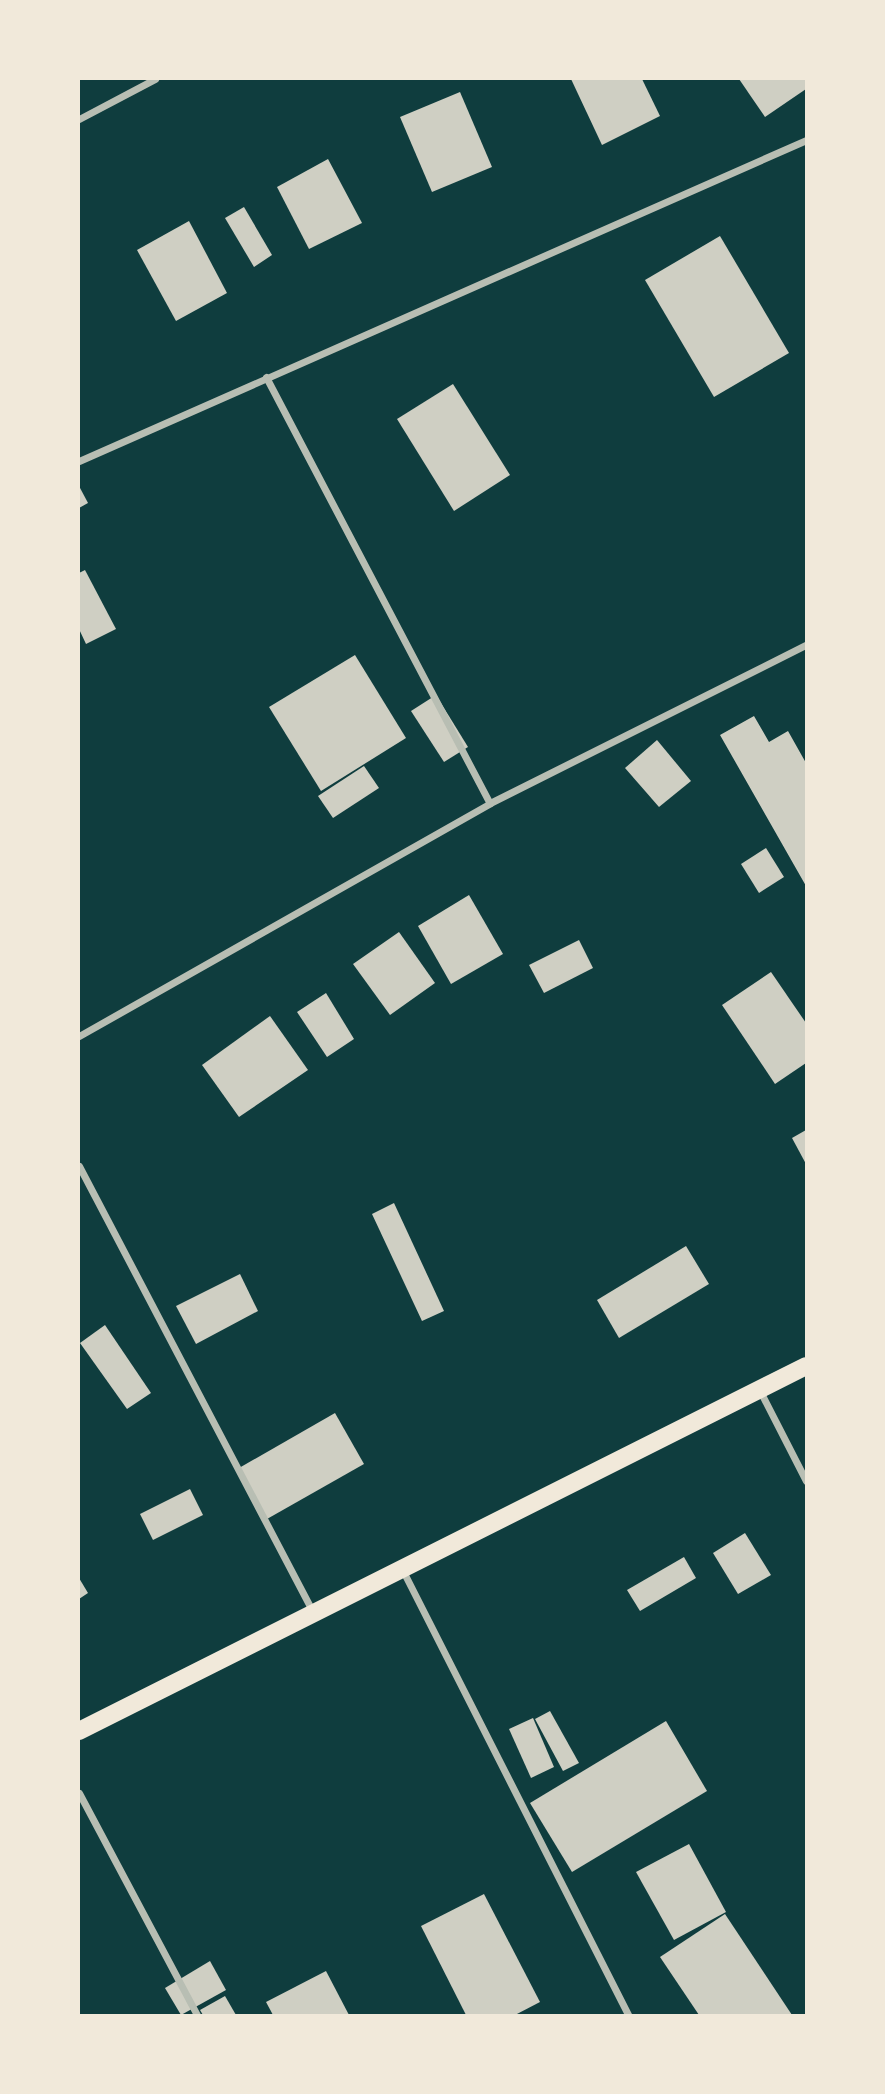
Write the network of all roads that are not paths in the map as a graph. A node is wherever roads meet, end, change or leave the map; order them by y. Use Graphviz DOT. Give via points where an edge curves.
graph roads {
  1 [pos="155,79"];
  2 [pos="79,120"];
  3 [pos="806,139"];
  4 [pos="266,377"];
  5 [pos="79,461"];
  6 [pos="806,645"];
  7 [pos="490,803"];
  8 [pos="79,1036"];
  9 [pos="79,1166"];
  10 [pos="806,1366"];
  11 [pos="760,1390"];
  12 [pos="806,1481"];
  13 [pos="402,1569"];
  14 [pos="314,1613"];
  15 [pos="79,1731"];
  16 [pos="79,1793"];
  17 [pos="197,2015"];
  18 [pos="628,2015"];
  1 -- 2 [label="street"];
  3 -- 4 [label="street"];
  4 -- 5 [label="street"];
  4 -- 7 [label="street"];
  6 -- 7 [label="street"];
  7 -- 8 [label="street"];
  9 -- 14 [label="street"];
  10 -- 11 [label="main road"];
  11 -- 12 [label="street"];
  11 -- 13 [label="main road"];
  13 -- 14 [label="main road"];
  13 -- 18 [label="street"];
  14 -- 15 [label="main road"];
  16 -- 17 [label="street"];
}
